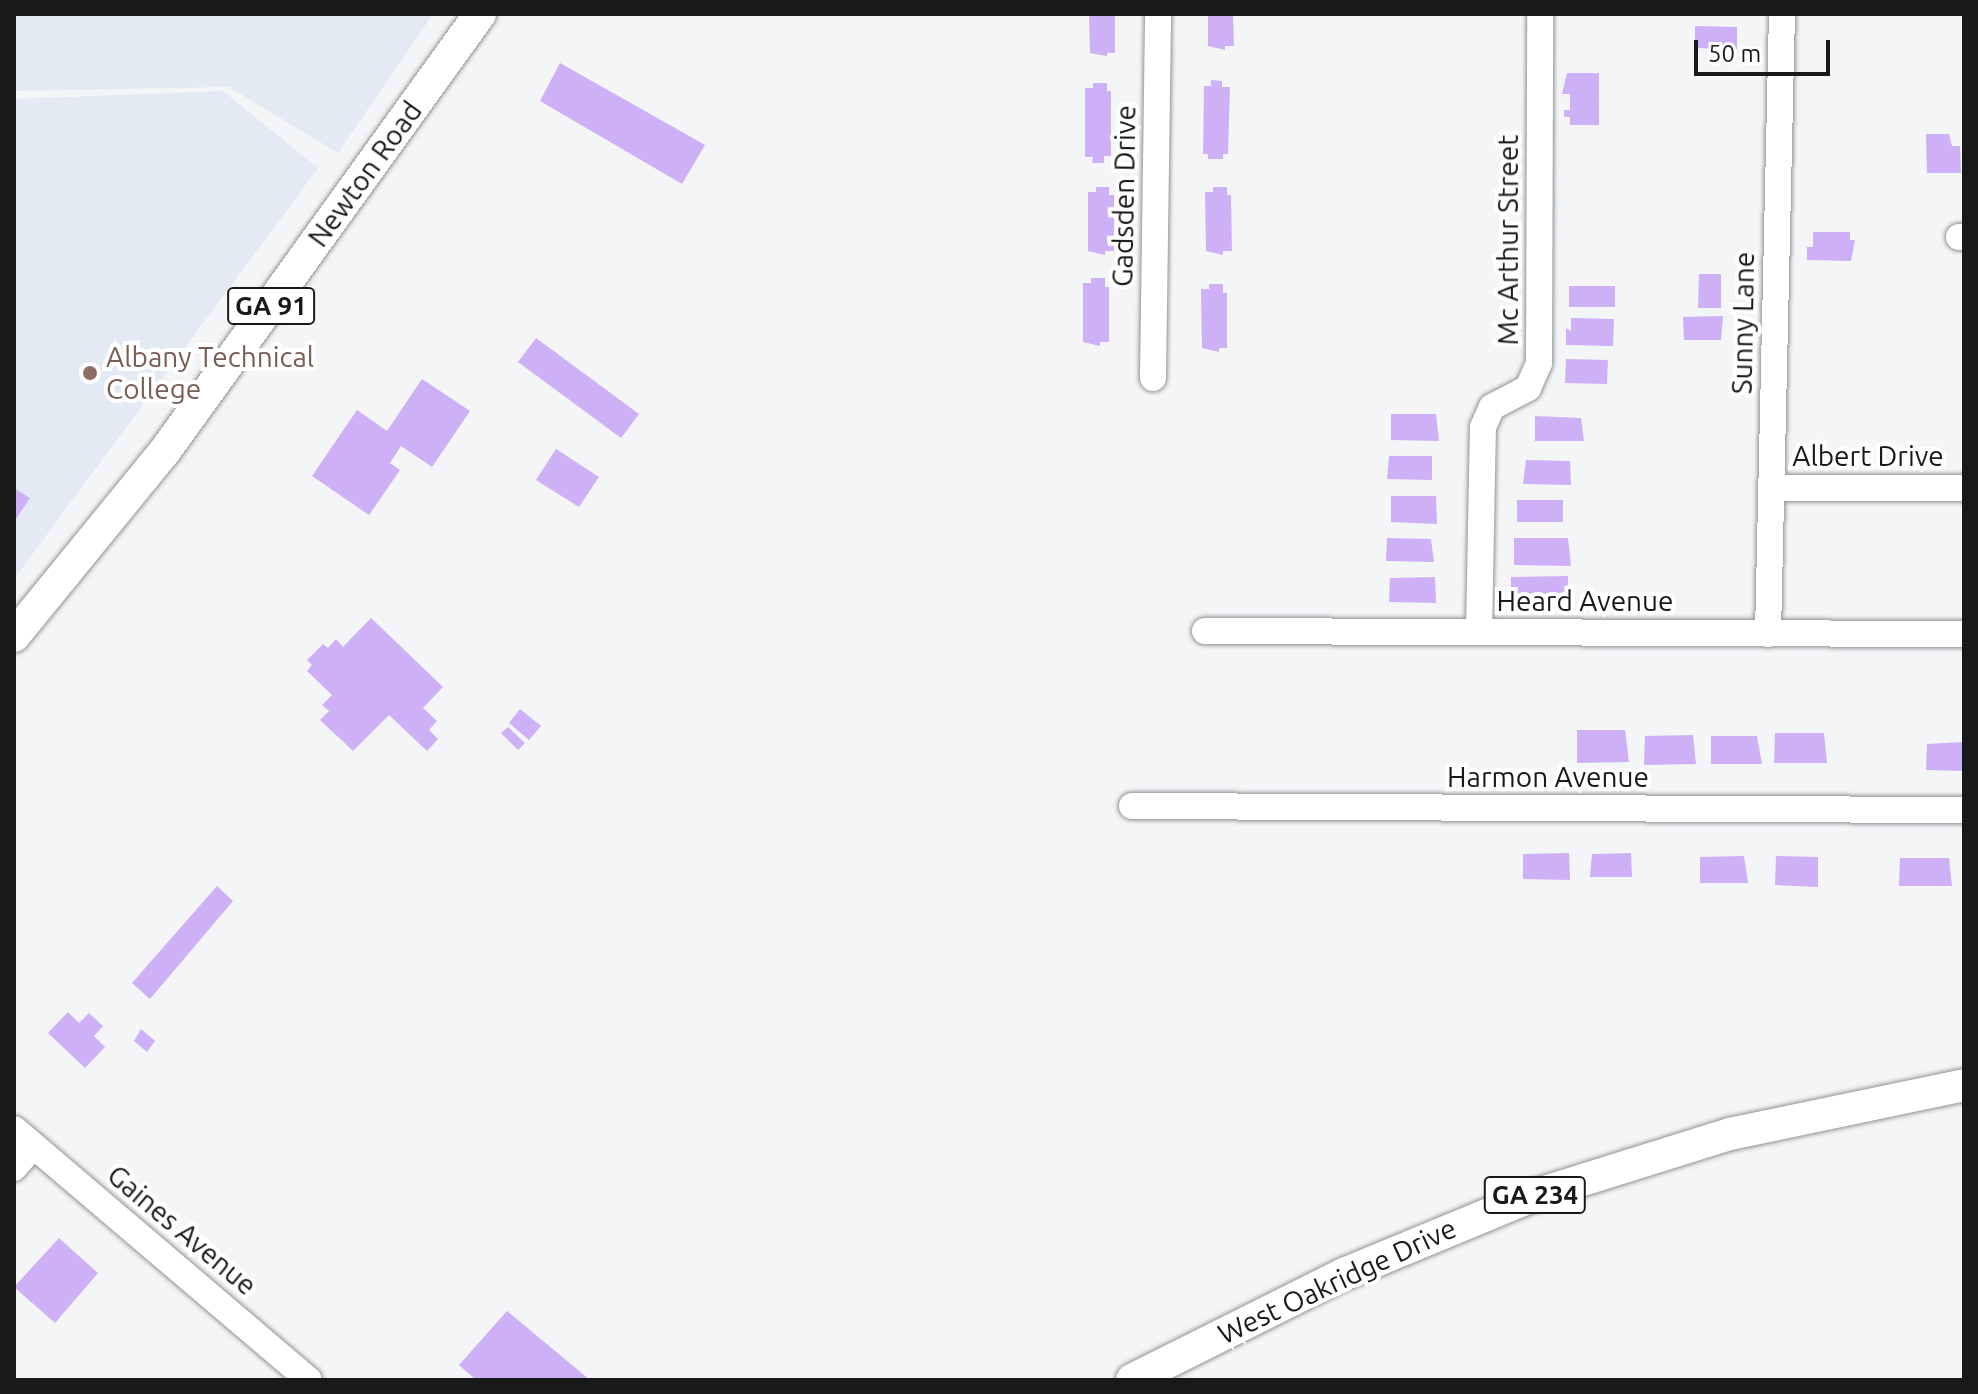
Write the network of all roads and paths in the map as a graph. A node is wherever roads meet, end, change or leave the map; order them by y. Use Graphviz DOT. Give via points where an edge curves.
graph roads {
  1 [pos="480,14"];
  2 [pos="1158,14"];
  3 [pos="1540,14"];
  4 [pos="1782,14"];
  5 [pos="1153,378"];
  6 [pos="1772,488"];
  7 [pos="1964,488"];
  8 [pos="1205,631"];
  9 [pos="1479,632"];
  10 [pos="1768,634"];
  11 [pos="1964,634"];
  12 [pos="14,636"];
  13 [pos="1132,806"];
  14 [pos="1964,810"];
  15 [pos="1964,1085"];
  16 [pos="24,1138"];
  17 [pos="14,1168"];
  18 [pos="309,1380"];
  19 [pos="1132,1380"];
  1 -- 12 [label="main road, Newton Road / GA 91" via="165,451"];
  2 -- 5 [label="street, Gadsden Drive"];
  3 -- 9 [label="street, Mc Arthur Street" via="1539,363 1528,388 1492,407 1483,427"];
  4 -- 6 [label="street, Sunny Lane"];
  6 -- 7 [label="street, Albert Drive"];
  6 -- 10 [label="street, Sunny Lane"];
  8 -- 9 [label="street, Heard Avenue"];
  9 -- 10 [label="street, Heard Avenue"];
  10 -- 11 [label="street, Heard Avenue"];
  13 -- 14 [label="street, Harmon Avenue"];
  15 -- 19 [label="main road, West Oakridge Drive / GA 234" via="1730,1134 1535,1195 1344,1274"];
  16 -- 17 [label="street"];
  16 -- 18 [label="street, Gaines Avenue"];
}
